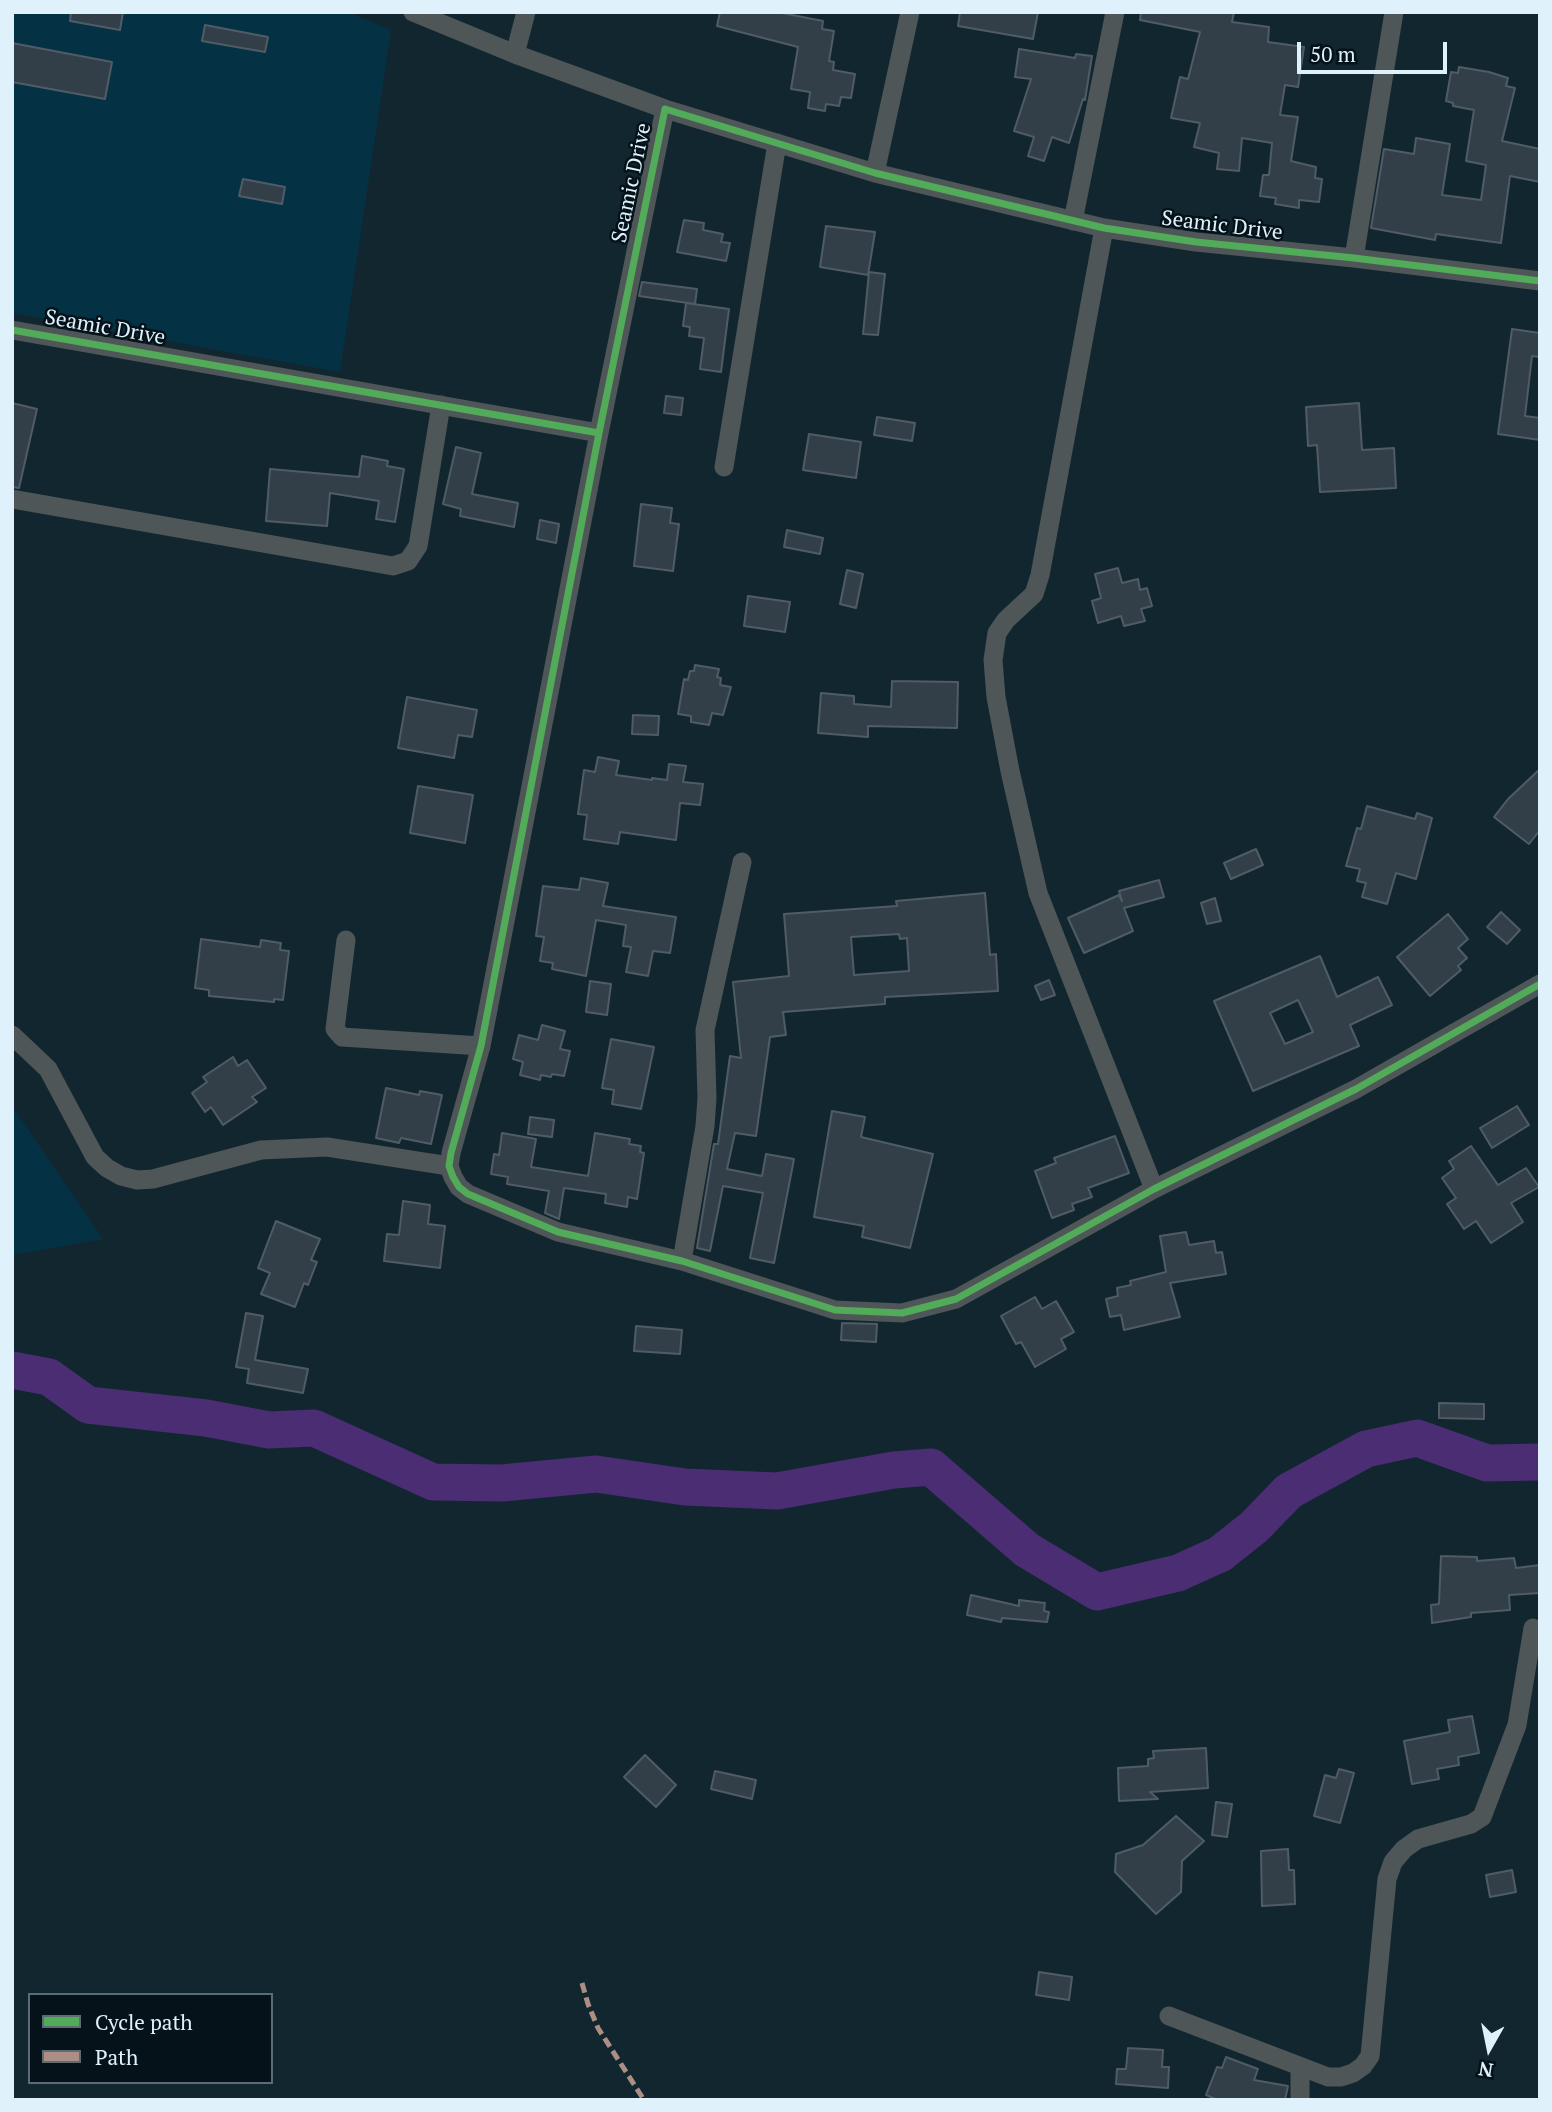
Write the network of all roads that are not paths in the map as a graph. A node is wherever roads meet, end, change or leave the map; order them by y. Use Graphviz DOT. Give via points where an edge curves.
graph roads {
  1 [pos="413,12"];
  2 [pos="526,12"];
  3 [pos="910,12"];
  4 [pos="1115,12"];
  5 [pos="1394,12"];
  6 [pos="516,54"];
  7 [pos="666,109"];
  8 [pos="777,143"];
  9 [pos="875,173"];
  10 [pos="1073,221"];
  11 [pos="1104,228"];
  12 [pos="1354,258"];
  13 [pos="1540,281"];
  14 [pos="12,330"];
  15 [pos="441,405"];
  16 [pos="599,433"];
  17 [pos="724,467"];
  18 [pos="12,499"];
  19 [pos="742,862"];
  20 [pos="346,940"];
  21 [pos="1540,984"];
  22 [pos="12,1035"];
  23 [pos="481,1046"];
  24 [pos="449,1166"];
  25 [pos="1153,1189"];
  26 [pos="682,1261"];
  27 [pos="1533,1628"];
  28 [pos="1168,2016"];
  29 [pos="1300,2068"];
  30 [pos="1300,2100"];
  1 -- 6 [label="street"];
  2 -- 6 [label="street"];
  3 -- 9 [label="street"];
  4 -- 10 [label="street"];
  5 -- 12 [label="street"];
  6 -- 7 [label="street"];
  7 -- 8 [label="street, Seamic Drive"];
  7 -- 16 [label="street, Seamic Drive"];
  8 -- 9 [label="street, Seamic Drive"];
  8 -- 17 [label="street"];
  9 -- 10 [label="street, Seamic Drive"];
  10 -- 11 [label="street, Seamic Drive"];
  11 -- 12 [label="street, Seamic Drive"];
  11 -- 25 [label="street" via="1040,575 1034,594 997,634 993,660 996,697 1038,893"];
  12 -- 13 [label="street, Seamic Drive"];
  14 -- 15 [label="street, Seamic Drive"];
  15 -- 16 [label="street, Seamic Drive"];
  15 -- 18 [label="street" via="418,546 408,561 393,566"];
  16 -- 23 [label="street"];
  19 -- 26 [label="street" via="705,1030 705,1126"];
  20 -- 23 [label="street" via="335,1029 342,1037"];
  21 -- 25 [label="street" via="1356,1090"];
  22 -- 24 [label="street" via="48,1069 95,1157 121,1176 153,1179 261,1150 327,1147"];
  23 -- 24 [label="street"];
  24 -- 26 [label="street" via="458,1187 468,1194 558,1233"];
  25 -- 26 [label="street" via="956,1299 902,1313 835,1310"];
  27 -- 29 [label="street" via="1517,1725 1482,1817 1418,1839 1393,1862 1387,1879 1370,2056 1363,2066 1341,2077"];
  28 -- 29 [label="street"];
  29 -- 30 [label="street"];
}
